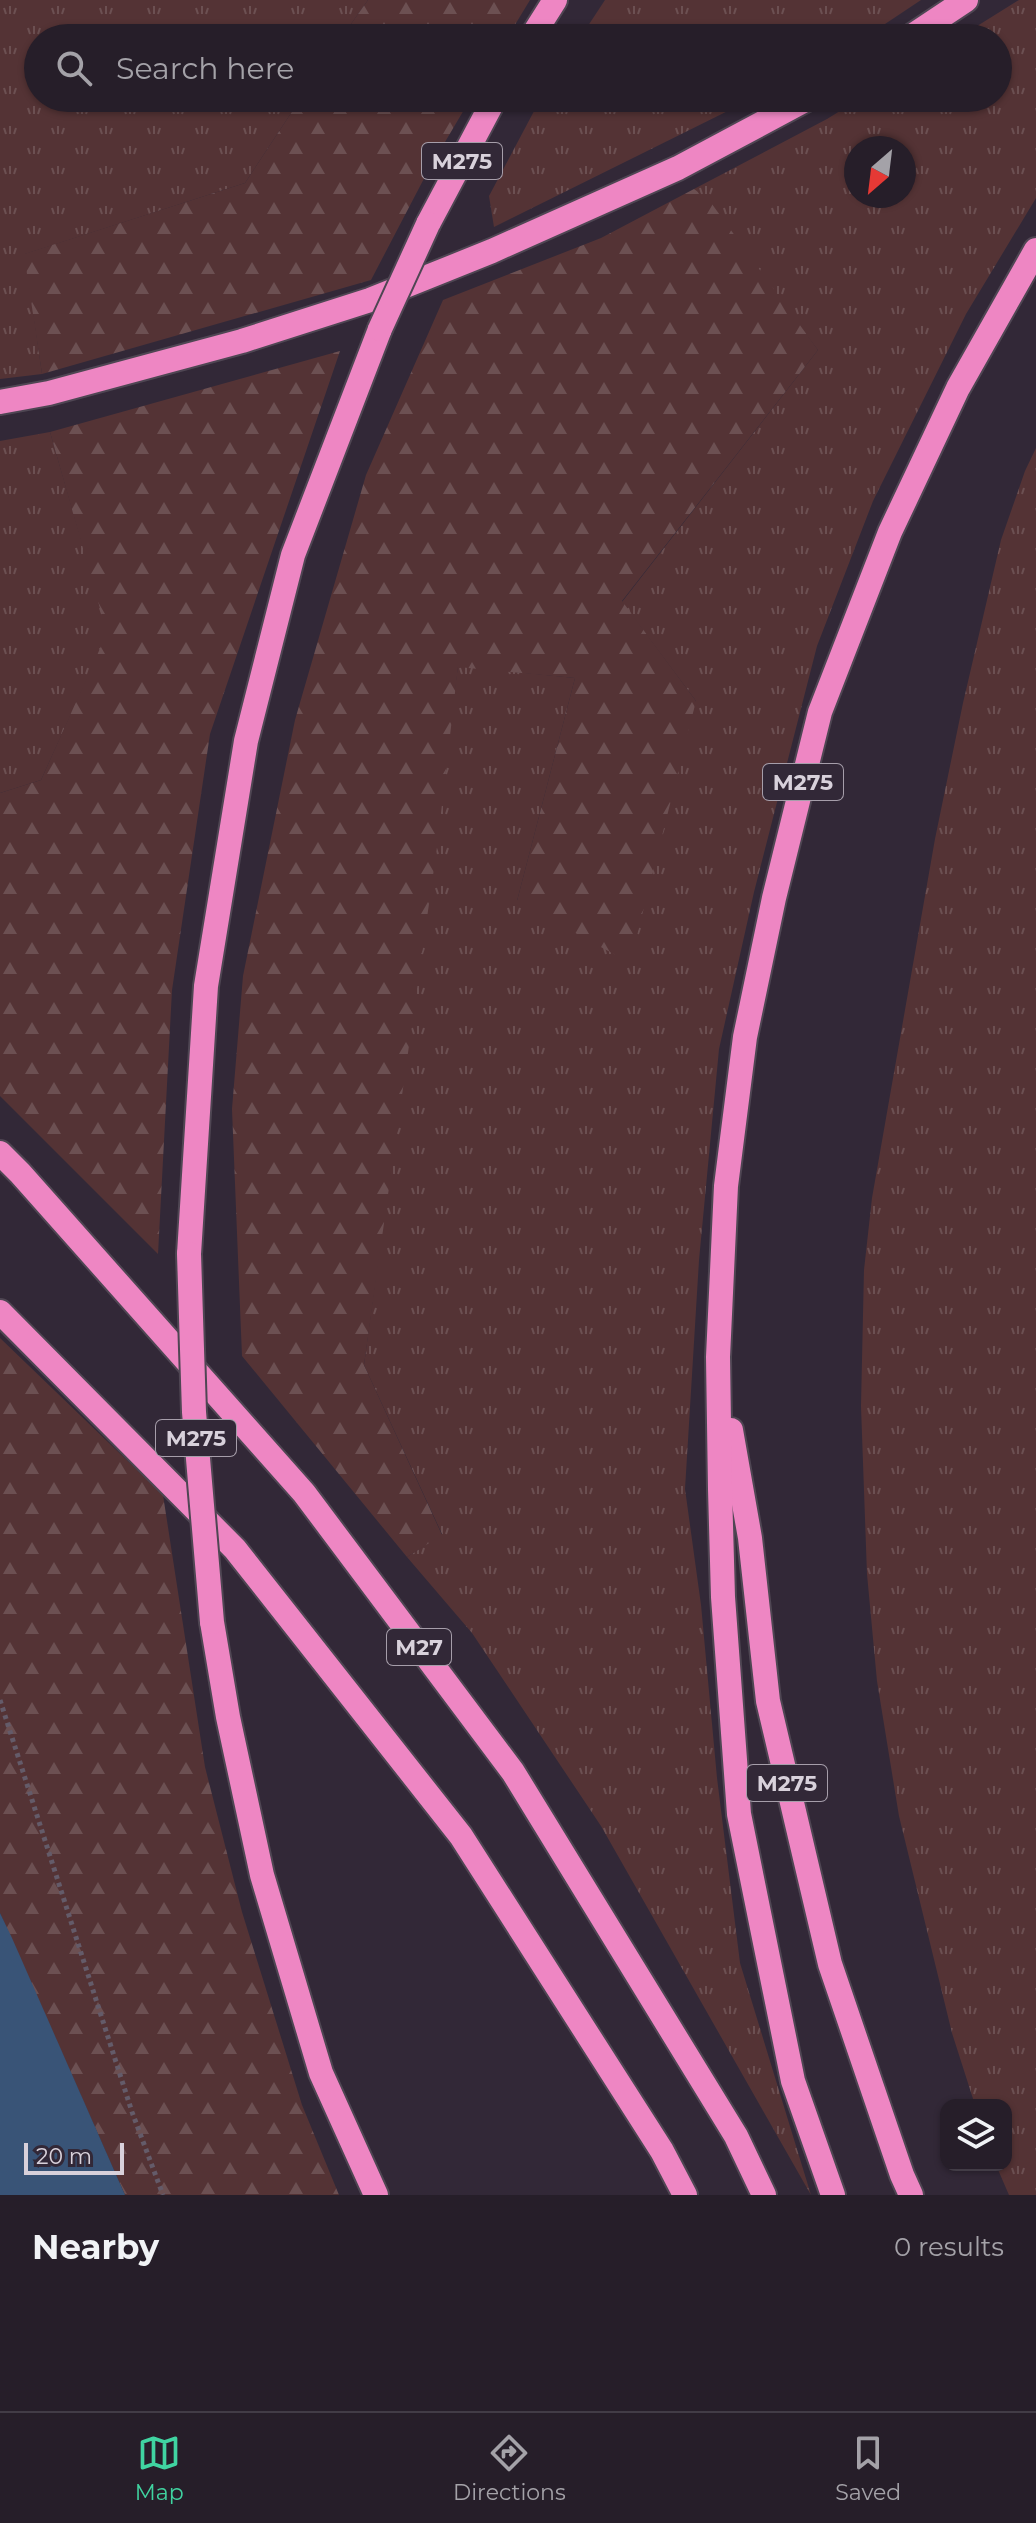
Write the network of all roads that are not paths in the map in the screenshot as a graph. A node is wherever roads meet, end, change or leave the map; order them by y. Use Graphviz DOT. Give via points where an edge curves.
graph roads {
  1 [pos="555,0"];
  2 [pos="966,0"];
  3 [pos="540,24"];
  4 [pos="930,24"];
  5 [pos="488,112"];
  6 [pos="783,112"];
  7 [pos="1036,250"];
  8 [pos="0,402"];
  9 [pos="0,1153"];
  10 [pos="0,1312"];
  11 [pos="718,1357"];
  12 [pos="376,2195"];
  13 [pos="685,2195"];
  14 [pos="764,2195"];
  15 [pos="833,2195"];
  16 [pos="911,2195"];
  1 -- 3 [label="highway"];
  2 -- 4 [label="highway"];
  5 -- 12 [label="highway, M275, bridge" via="380,329 293,555 246,741 206,986 189,1254 194,1412 212,1622 228,1717 262,1875 321,2073"];
  6 -- 8 [label="highway" via="678,168 370,300 242,341"];
  7 -- 11 [label="highway, M275" via="958,388 890,532 820,712 745,1037 726,1186"];
  9 -- 14 [label="highway, M27" via="304,1493 513,1772 736,2136"];
  10 -- 13 [label="highway" via="235,1549 461,1836"];
  11 -- 15 [label="highway" via="723,1597 739,1814 793,2081"];
  11 -- 16 [label="highway, M275" via="750,1538 771,1717 830,1964"];
}
